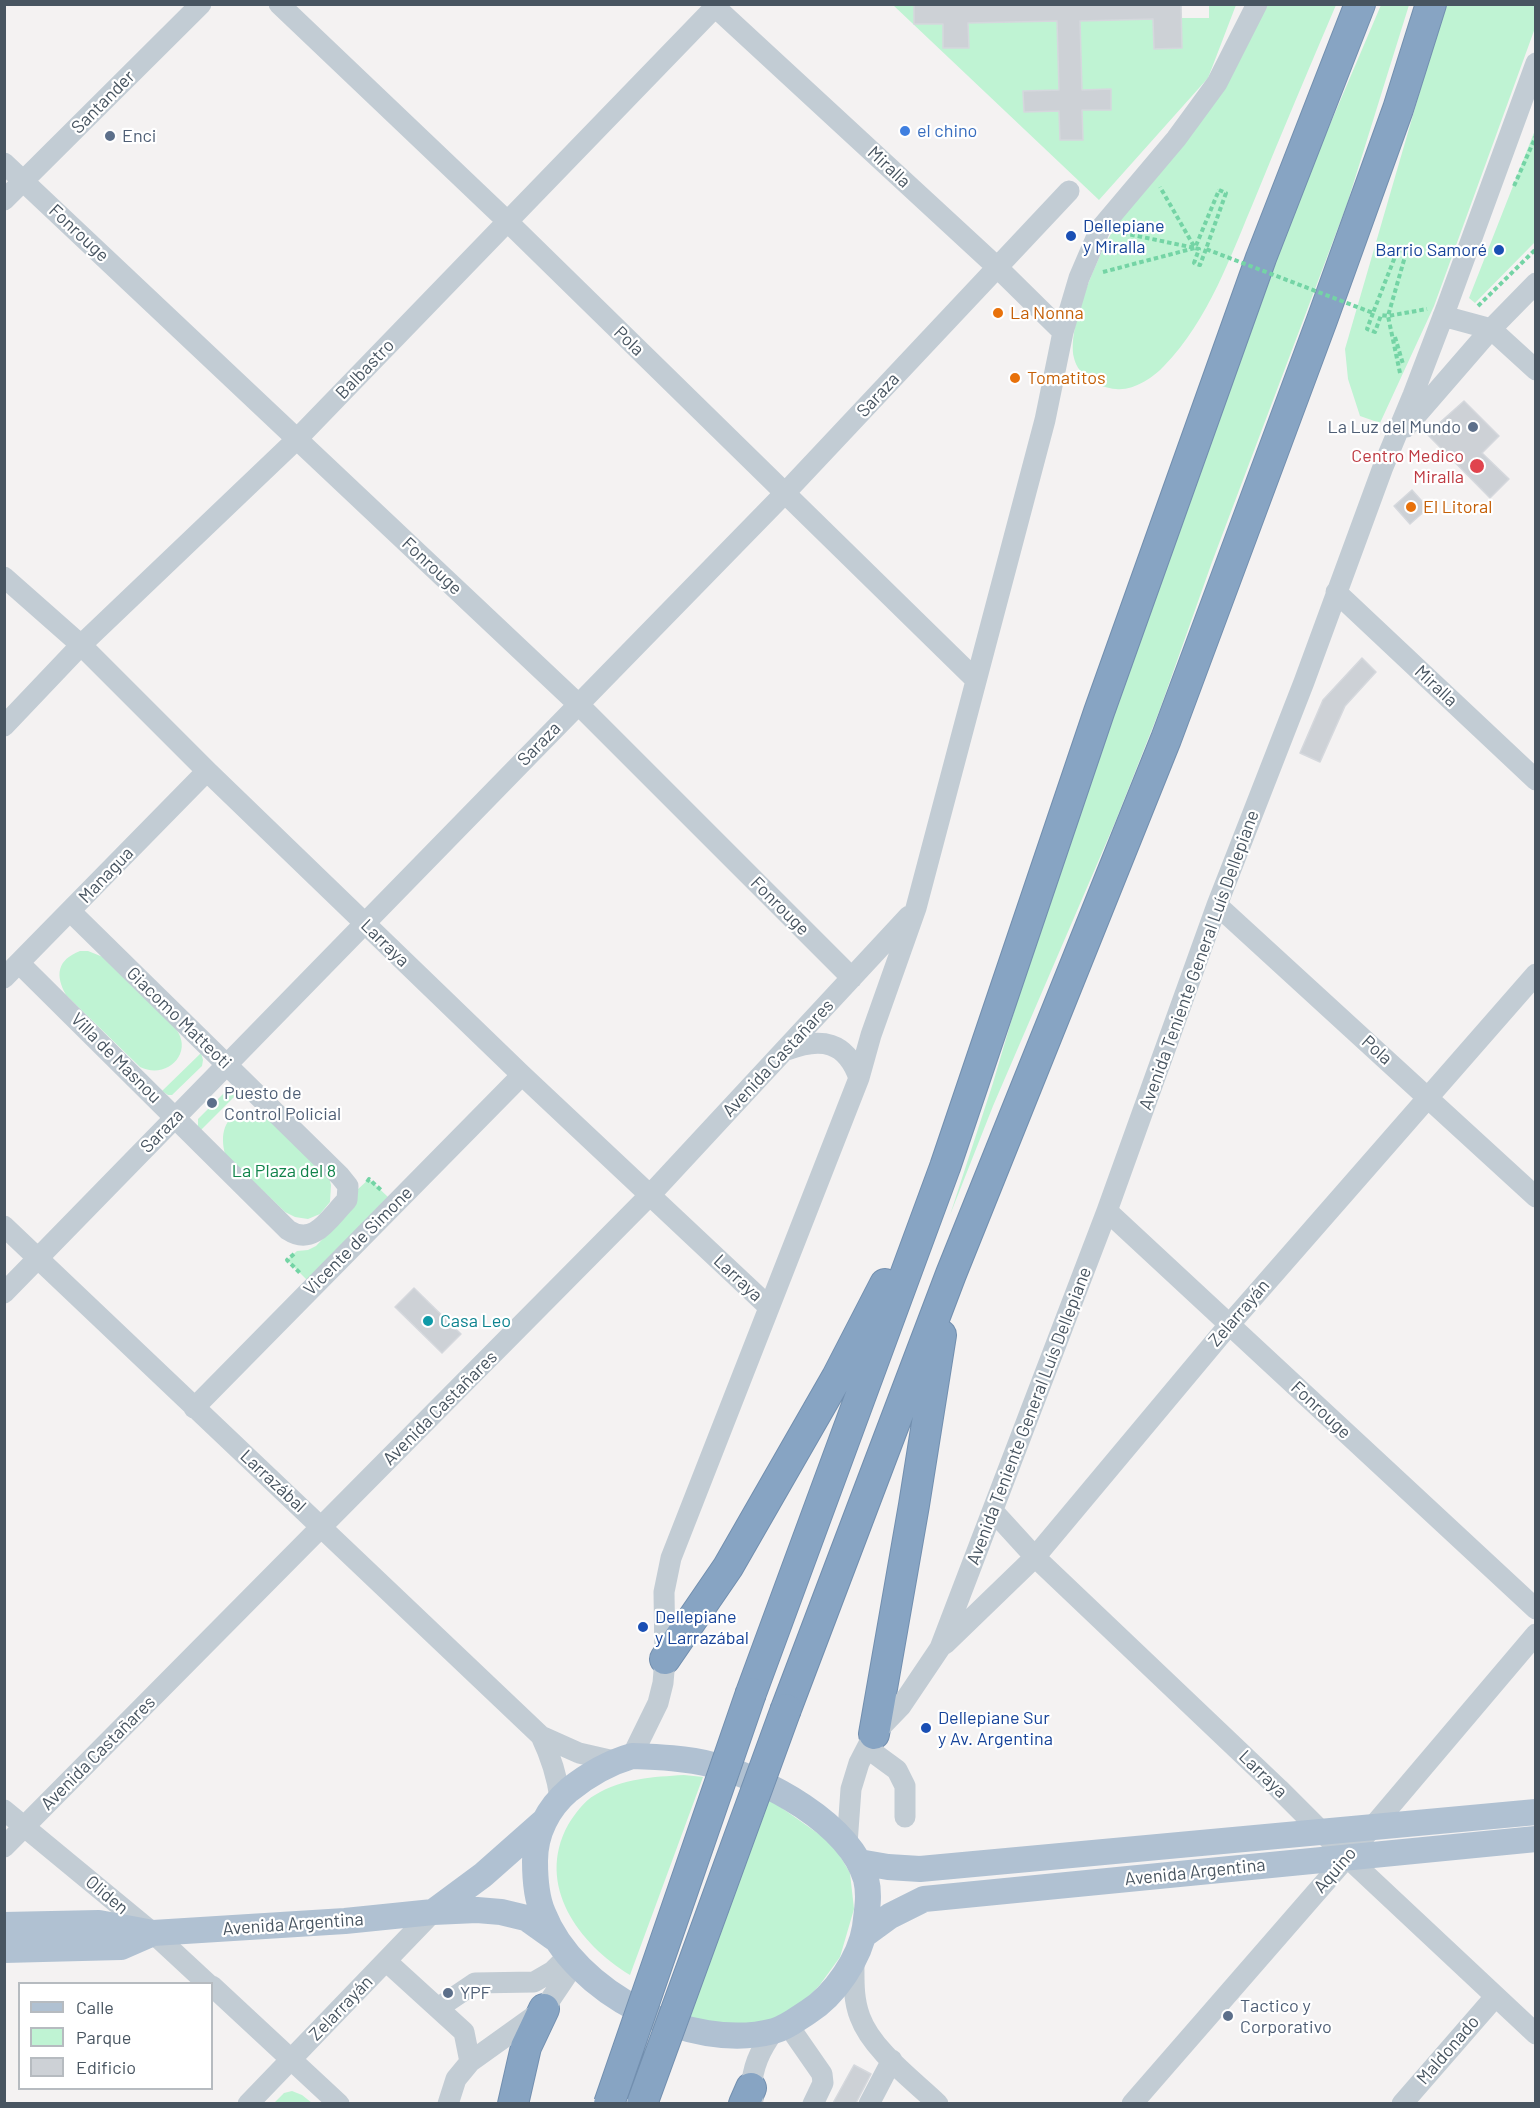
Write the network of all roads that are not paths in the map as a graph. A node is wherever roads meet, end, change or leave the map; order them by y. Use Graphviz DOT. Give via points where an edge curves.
graph roads {
  1 [pos="201,4"];
  2 [pos="279,4"];
  3 [pos="1257,4"];
  4 [pos="1360,4"];
  5 [pos="1431,4"];
  6 [pos="715,6"];
  7 [pos="1534,76"];
  8 [pos="4,163"];
  9 [pos="23,181"];
  10 [pos="1069,191"];
  11 [pos="4,200"];
  12 [pos="507,221"];
  13 [pos="998,268"];
  14 [pos="1536,283"];
  15 [pos="1445,311"];
  16 [pos="1491,329"];
  17 [pos="1063,332"];
  18 [pos="1536,370"];
  19 [pos="297,439"];
  20 [pos="1392,443"];
  21 [pos="785,493"];
  22 [pos="4,577"];
  23 [pos="1336,592"];
  24 [pos="81,645"];
  25 [pos="976,680"];
  26 [pos="578,704"];
  27 [pos="4,726"];
  28 [pos="207,771"];
  29 [pos="1536,780"];
  30 [pos="1217,906"];
  31 [pos="916,908"];
  32 [pos="70,911"];
  33 [pos="365,923"];
  34 [pos="19,963"];
  35 [pos="1536,974"];
  36 [pos="4,978"];
  37 [pos="852,978"];
  38 [pos="786,1050"];
  39 [pos="227,1065"];
  40 [pos="522,1075"];
  41 [pos="859,1078"];
  42 [pos="1428,1096"];
  43 [pos="175,1118"];
  44 [pos="945,1167"];
  45 [pos="340,1176"];
  46 [pos="650,1195"];
  47 [pos="1536,1197"];
  48 [pos="1107,1211"];
  49 [pos="4,1226"];
  50 [pos="288,1230"];
  51 [pos="39,1257"];
  52 [pos="951,1274"];
  53 [pos="4,1293"];
  54 [pos="769,1307"];
  55 [pos="1229,1325"];
  56 [pos="194,1408"];
  57 [pos="993,1511"];
  58 [pos="322,1528"];
  59 [pos="1035,1557"];
  60 [pos="1536,1609"];
  61 [pos="1536,1634"];
  62 [pos="940,1648"];
  63 [pos="665,1659"];
  64 [pos="541,1736"];
  65 [pos="870,1741"];
  66 [pos="623,1759"];
  67 [pos="560,1798"];
  68 [pos="4,1810"];
  69 [pos="1536,1812"];
  70 [pos="904,1817"];
  71 [pos="543,1822"];
  72 [pos="24,1827"];
  73 [pos="1371,1828"];
  74 [pos="1322,1832"];
  75 [pos="1536,1839"];
  76 [pos="4,1847"];
  77 [pos="853,1853"];
  78 [pos="1347,1857"];
  79 [pos="433,1912"];
  80 [pos="4,1925"];
  81 [pos="153,1933"];
  82 [pos="864,1935"];
  83 [pos="4,1950"];
  84 [pos="567,1953"];
  85 [pos="386,1960"];
  86 [pos="854,1961"];
  87 [pos="207,1982"];
  88 [pos="213,1988"];
  89 [pos="1495,1997"];
  90 [pos="438,2008"];
  91 [pos="544,2009"];
  92 [pos="781,2028"];
  93 [pos="1536,2034"];
  94 [pos="292,2060"];
  95 [pos="892,2060"];
  96 [pos="470,2062"];
  97 [pos="750,2098"];
  98 [pos="248,2103"];
  99 [pos="339,2103"];
  100 [pos="448,2103"];
  101 [pos="513,2103"];
  102 [pos="609,2103"];
  103 [pos="642,2103"];
  104 [pos="813,2103"];
  105 [pos="869,2103"];
  106 [pos="938,2103"];
  107 [pos="1132,2103"];
  108 [pos="1402,2103"];
  1 -- 9 [label="street, Santander"];
  2 -- 12 [label="street, Pola"];
  3 -- 17 [label="street" via="1217,83 1176,139 1100,229 1079,278"];
  4 -- 44 [label="highway" via="1261,258 1099,712"];
  5 -- 52 [label="highway" via="1398,109 1322,320 1166,739"];
  6 -- 12 [label="street, Balbastro"];
  6 -- 13 [label="street, Miralla"];
  7 -- 15 [label="street, Avenida Teniente General Luís Dellepiane"];
  8 -- 9 [label="street, Fonrouge"];
  9 -- 11 [label="street, Santander"];
  9 -- 19 [label="street, Fonrouge"];
  10 -- 13 [label="street, Saraza"];
  12 -- 19 [label="street, Balbastro"];
  12 -- 21 [label="street, Pola"];
  13 -- 17 [label="street, Miralla"];
  13 -- 21 [label="street, Saraza"];
  14 -- 16 [label="street"];
  15 -- 16 [label="street"];
  15 -- 20 [label="street, Avenida Teniente General Luís Dellepiane"];
  16 -- 18 [label="street"];
  16 -- 20 [label="street"];
  17 -- 25 [label="street" via="1052,392"];
  19 -- 24 [label="street, Balbastro"];
  19 -- 26 [label="street, Fonrouge"];
  20 -- 23 [label="street, Avenida Teniente General Luís Dellepiane"];
  21 -- 25 [label="street, Pola"];
  21 -- 26 [label="street, Saraza"];
  22 -- 24 [label="street, Larraya"];
  23 -- 29 [label="street, Miralla"];
  23 -- 30 [label="street, Avenida Teniente General Luís Dellepiane"];
  24 -- 27 [label="street, Balbastro"];
  24 -- 28 [label="street, Larraya"];
  25 -- 31 [label="street"];
  26 -- 33 [label="street, Saraza"];
  26 -- 37 [label="street, Fonrouge"];
  28 -- 32 [label="street, Managua"];
  28 -- 33 [label="street, Larraya"];
  30 -- 42 [label="street, Pola"];
  30 -- 48 [label="street, Avenida Teniente General Luís Dellepiane"];
  31 -- 37 [label="street, Avenida Castañares"];
  31 -- 41 [label="street"];
  32 -- 34 [label="street, Managua"];
  32 -- 39 [label="street, Giacomo Matteoti"];
  33 -- 39 [label="street, Saraza"];
  33 -- 40 [label="street, Larraya"];
  34 -- 36 [label="street, Managua"];
  34 -- 43 [label="street, Villa de Masnou"];
  35 -- 42 [label="street, Zelarrayán"];
  37 -- 38 [label="street, Avenida Castañares"];
  38 -- 41 [label="street" via="817,1042 832,1045 854,1064"];
  38 -- 46 [label="street, Avenida Castañares"];
  39 -- 43 [label="street, Saraza"];
  39 -- 45 [label="street, Giacomo Matteoti"];
  40 -- 46 [label="street, Larraya"];
  40 -- 56 [label="street, Vicente de Simone"];
  41 -- 54 [label="street"];
  42 -- 47 [label="street, Pola"];
  42 -- 55 [label="street, Zelarrayán"];
  43 -- 50 [label="street, Villa de Masnou"];
  43 -- 51 [label="street, Saraza"];
  44 -- 63 [label="highway" via="837,1377 728,1567"];
  44 -- 102 [label="highway, bridge" via="751,1693"];
  45 -- 50 [label="street, Vicente de Simone" via="348,1186 347,1200 313,1235 303,1237"];
  46 -- 54 [label="street, Larraya"];
  46 -- 58 [label="street, Avenida Castañares"];
  48 -- 55 [label="street, Fonrouge"];
  48 -- 57 [label="street, Avenida Teniente General Luís Dellepiane"];
  49 -- 51 [label="street, Larrazábal"];
  51 -- 53 [label="street, Saraza"];
  51 -- 56 [label="street, Larrazábal"];
  52 -- 65 [label="highway" via="914,1505"];
  52 -- 103 [label="highway, bridge"];
  54 -- 63 [label="street" via="671,1558 663,1592"];
  55 -- 59 [label="street, Zelarrayán"];
  55 -- 60 [label="street, Fonrouge"];
  56 -- 58 [label="street, Larrazábal"];
  57 -- 59 [label="street, Larraya"];
  57 -- 62 [label="street, Avenida Teniente General Luís Dellepiane"];
  58 -- 64 [label="street, Larrazábal"];
  58 -- 72 [label="street, Avenida Castañares"];
  59 -- 62 [label="street, Zelarrayán"];
  59 -- 74 [label="street, Larraya"];
  61 -- 73 [label="street, Aquino"];
  62 -- 65 [label="street, Avenida Teniente General Luís Dellepiane" via="901,1706"];
  63 -- 66 [label="street" via="658,1703"];
  64 -- 66 [label="street, Larrazábal" via="579,1753"];
  64 -- 67 [label="street, Larrazábal" via="554,1766"];
  65 -- 70 [label="street" via="897,1770 905,1786"];
  65 -- 77 [label="street, Avenida Teniente General Luís Dellepiane" via="851,1789"];
  66 -- 67 [label="main road" via="587,1776"];
  66 -- 77 [label="main road" via="674,1758 713,1765 750,1778 818,1818"];
  67 -- 71 [label="main road"];
  68 -- 72 [label="street, Oliden"];
  69 -- 73 [label="main road, Avenida Argentina"];
  71 -- 79 [label="main road" via="483,1875"];
  71 -- 84 [label="main road" via="535,1852 535,1883 542,1913"];
  72 -- 76 [label="street, Avenida Castañares"];
  72 -- 81 [label="street, Oliden"];
  73 -- 74 [label="main road, Avenida Argentina"];
  73 -- 78 [label="street, Aquino"];
  74 -- 77 [label="main road, Avenida Argentina" via="920,1869 888,1867"];
  74 -- 78 [label="street, Larraya"];
  75 -- 78 [label="main road, Avenida Argentina"];
  77 -- 82 [label="main road" via="866,1880 869,1901"];
  78 -- 82 [label="main road, Avenida Argentina" via="924,1899"];
  78 -- 89 [label="street, Larraya"];
  78 -- 107 [label="street, Aquino"];
  79 -- 81 [label="main road, Avenida Argentina"];
  79 -- 84 [label="main road, Avenida Argentina" via="477,1910 526,1918"];
  79 -- 85 [label="street, Zelarrayán"];
  80 -- 81 [label="main road, Avenida Argentina" via="99,1923"];
  81 -- 83 [label="main road, Avenida Argentina" via="121,1947"];
  81 -- 87 [label="street, Oliden"];
  82 -- 86 [label="main road"];
  84 -- 90 [label="street" via="553,1971 534,1982 475,1983"];
  84 -- 91 [label="street"];
  84 -- 92 [label="main road, Avenida Argentina" via="614,1996 674,2025 740,2035"];
  85 -- 90 [label="street"];
  85 -- 94 [label="street, Zelarrayán"];
  86 -- 92 [label="main road" via="812,2010"];
  86 -- 95 [label="street" via="854,1991 860,2018 877,2046"];
  88 -- 94 [label="street, Oliden"];
  89 -- 93 [label="street, Larraya"];
  89 -- 108 [label="street, Maldonado"];
  90 -- 96 [label="street" via="464,2032"];
  91 -- 96 [label="street"];
  91 -- 101 [label="highway" via="526,2047"];
  92 -- 97 [label="street" via="762,2048 754,2068"];
  92 -- 104 [label="street" via="822,2074 823,2083"];
  94 -- 98 [label="street, Zelarrayán"];
  94 -- 99 [label="street, Oliden"];
  95 -- 105 [label="street"];
  95 -- 106 [label="street"];
  96 -- 100 [label="street" via="456,2079"];
}
